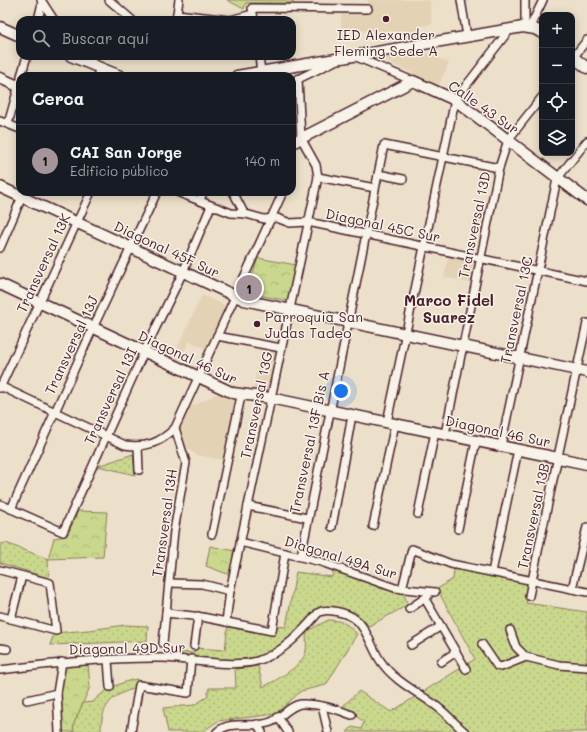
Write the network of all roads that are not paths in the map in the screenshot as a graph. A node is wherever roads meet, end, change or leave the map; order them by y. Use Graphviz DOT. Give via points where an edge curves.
graph roads {
  1 [pos="109,0"];
  2 [pos="178,0"];
  3 [pos="461,0"];
  4 [pos="525,0"];
  5 [pos="543,0"];
  6 [pos="42,2"];
  7 [pos="368,9"];
  8 [pos="253,14"];
  9 [pos="39,16"];
  10 [pos="51,16"];
  11 [pos="125,16"];
  12 [pos="176,16"];
  13 [pos="0,27"];
  14 [pos="527,27"];
  15 [pos="510,29"];
  16 [pos="539,32"];
  17 [pos="16,34"];
  18 [pos="467,36"];
  19 [pos="587,40"];
  20 [pos="575,54"];
  21 [pos="354,56"];
  22 [pos="341,58"];
  23 [pos="575,59"];
  24 [pos="26,60"];
  25 [pos="87,60"];
  26 [pos="260,60"];
  27 [pos="587,68"];
  28 [pos="23,72"];
  29 [pos="98,72"];
  30 [pos="261,72"];
  31 [pos="0,78"];
  32 [pos="296,80"];
  33 [pos="413,81"];
  34 [pos="16,84"];
  35 [pos="296,89"];
  36 [pos="16,96"];
  37 [pos="455,100"];
  38 [pos="539,101"];
  39 [pos="0,121"];
  40 [pos="8,124"];
  41 [pos="16,127"];
  42 [pos="302,138"];
  43 [pos="508,140"];
  44 [pos="296,141"];
  45 [pos="587,141"];
  46 [pos="442,156"];
  47 [pos="500,168"];
  48 [pos="378,174"];
  49 [pos="318,177"];
  50 [pos="403,179"];
  51 [pos="557,179"];
  52 [pos="0,188"];
  53 [pos="375,188"];
  54 [pos="16,193"];
  55 [pos="23,196"];
  56 [pos="25,196"];
  57 [pos="89,196"];
  58 [pos="155,196"];
  59 [pos="187,196"];
  60 [pos="202,196"];
  61 [pos="235,196"];
  62 [pos="281,196"];
  63 [pos="587,200"];
  64 [pos="200,201"];
  65 [pos="211,206"];
  66 [pos="244,213"];
  67 [pos="271,219"];
  68 [pos="76,222"];
  69 [pos="308,222"];
  70 [pos="365,234"];
  71 [pos="423,246"];
  72 [pos="131,247"];
  73 [pos="0,248"];
  74 [pos="481,259"];
  75 [pos="537,271"];
  76 [pos="184,272"];
  77 [pos="587,281"];
  78 [pos="0,284"];
  79 [pos="235,297"];
  80 [pos="39,302"];
  81 [pos="289,310"];
  82 [pos="348,322"];
  83 [pos="587,323"];
  84 [pos="93,328"];
  85 [pos="405,334"];
  86 [pos="217,336"];
  87 [pos="463,346"];
  88 [pos="281,348"];
  89 [pos="144,352"];
  90 [pos="519,357"];
  91 [pos="582,370"];
  92 [pos="198,378"];
  93 [pos="0,387"];
  94 [pos="241,396"];
  95 [pos="270,398"];
  96 [pos="329,410"];
  97 [pos="55,412"];
  98 [pos="352,415"];
  99 [pos="391,423"];
  100 [pos="175,428"];
  101 [pos="440,434"];
  102 [pos="106,436"];
  103 [pos="476,441"];
  104 [pos="138,446"];
  105 [pos="501,446"];
  106 [pos="518,450"];
  107 [pos="558,458"];
  108 [pos="587,464"];
  109 [pos="139,470"];
  110 [pos="0,504"];
  111 [pos="248,506"];
  112 [pos="11,509"];
  113 [pos="418,514"];
  114 [pos="307,518"];
  115 [pos="373,526"];
  116 [pos="332,527"];
  117 [pos="587,527"];
  118 [pos="458,529"];
  119 [pos="212,534"];
  120 [pos="586,536"];
  121 [pos="240,542"];
  122 [pos="285,553"];
  123 [pos="301,556"];
  124 [pos="0,570"];
  125 [pos="492,572"];
  126 [pos="22,576"];
  127 [pos="532,581"];
  128 [pos="168,583"];
  129 [pos="572,588"];
  130 [pos="402,589"];
  131 [pos="230,591"];
  132 [pos="587,592"];
  133 [pos="529,596"];
  134 [pos="425,598"];
  135 [pos="409,609"];
  136 [pos="166,613"];
  137 [pos="0,616"];
  138 [pos="198,616"];
  139 [pos="11,619"];
  140 [pos="226,622"];
  141 [pos="441,626"];
  142 [pos="510,630"];
  143 [pos="163,643"];
  144 [pos="482,644"];
  145 [pos="411,645"];
  146 [pos="194,646"];
  147 [pos="456,652"];
  148 [pos="526,658"];
  149 [pos="191,659"];
  150 [pos="108,660"];
  151 [pos="62,662"];
  152 [pos="441,662"];
  153 [pos="587,667"];
  154 [pos="466,669"];
  155 [pos="0,670"];
  156 [pos="110,687"];
  157 [pos="56,693"];
  158 [pos="27,700"];
  159 [pos="322,706"];
  160 [pos="352,715"];
  161 [pos="278,717"];
  162 [pos="252,727"];
  163 [pos="218,731"];
  164 [pos="59,732"];
  165 [pos="131,732"];
  166 [pos="262,732"];
  167 [pos="288,732"];
  168 [pos="328,732"];
  169 [pos="465,732"];
  1 -- 11 [label="street"];
  2 -- 12 [label="street"];
  3 -- 18 [label="street"];
  4 -- 14 [label="street"];
  5 -- 14 [label="street"];
  6 -- 9 [label="street"];
  6 -- 10 [label="street"];
  7 -- 8 [label="street"];
  13 -- 17 [label="street"];
  14 -- 15 [label="street"];
  14 -- 16 [label="street"];
  15 -- 18 [label="street"];
  15 -- 37 [label="street"];
  18 -- 21 [label="street"];
  19 -- 20 [label="street"];
  21 -- 22 [label="street"];
  21 -- 33 [label="street, Calle 43 Sur"];
  22 -- 30 [label="street"];
  22 -- 32 [label="street"];
  23 -- 27 [label="street"];
  24 -- 28 [label="street"];
  25 -- 29 [label="street"];
  26 -- 30 [label="street"];
  31 -- 34 [label="street"];
  33 -- 37 [label="street, Calle 43 Sur"];
  33 -- 42 [label="street"];
  35 -- 42 [label="street, Transversal 13G"];
  36 -- 40 [label="street"];
  37 -- 43 [label="street, Calle 43 Sur"];
  37 -- 46 [label="street"];
  38 -- 43 [label="street"];
  39 -- 40 [label="street"];
  40 -- 41 [label="street"];
  42 -- 44 [label="street"];
  42 -- 49 [label="street, Transversal 13G" via="316,165"];
  43 -- 47 [label="street, Transversal 13D"];
  43 -- 51 [label="street, Calle 43 Sur"];
  45 -- 51 [label="street"];
  46 -- 47 [label="street"];
  46 -- 48 [label="street, Transversal 13F Bis A" via="384,145"];
  46 -- 71 [label="street"];
  47 -- 74 [label="street, Transversal 13D"];
  48 -- 50 [label="street"];
  48 -- 53 [label="street, Transversal 13F Bis A"];
  49 -- 53 [label="street"];
  49 -- 69 [label="street, Transversal 13G"];
  51 -- 63 [label="street, Calle 43 Sur"];
  51 -- 75 [label="street, Transversal 13C"];
  52 -- 54 [label="street, Diagonal 45F Sur"];
  53 -- 70 [label="street, Transversal 13F Bis A"];
  55 -- 73 [label="street"];
  56 -- 68 [label="street, Diagonal 45F Sur"];
  57 -- 68 [label="street, Transversal 13K"];
  58 -- 72 [label="street, Transversal 13J"];
  59 -- 64 [label="street, Diagonal 45C Sur"];
  60 -- 64 [label="street"];
  61 -- 66 [label="street"];
  62 -- 67 [label="street"];
  64 -- 65 [label="street, Diagonal 45C Sur"];
  65 -- 66 [label="street, Diagonal 45C Sur" via="231,213"];
  65 -- 76 [label="street, Transversal 13I"];
  66 -- 67 [label="street, Diagonal 45C Sur" via="261,219"];
  67 -- 69 [label="street, Diagonal 45C Sur" via="277,218 292,223"];
  67 -- 79 [label="street"];
  68 -- 72 [label="street, Diagonal 45F Sur"];
  68 -- 80 [label="street, Transversal 13K"];
  69 -- 70 [label="street, Diagonal 45C Sur"];
  69 -- 81 [label="street, Transversal 13G"];
  70 -- 71 [label="street, Diagonal 45C Sur"];
  70 -- 82 [label="street, Transversal 13F Bis A"];
  71 -- 74 [label="street, Diagonal 45C Sur"];
  71 -- 85 [label="street"];
  72 -- 76 [label="street, Diagonal 45F Sur"];
  72 -- 84 [label="street, Transversal 13J"];
  74 -- 75 [label="street, Diagonal 45C Sur"];
  74 -- 87 [label="street, Transversal 13D"];
  75 -- 77 [label="street, Diagonal 45C Sur"];
  75 -- 90 [label="street, Transversal 13C"];
  76 -- 79 [label="street, Diagonal 45F Sur"];
  76 -- 89 [label="street, Transversal 13I"];
  78 -- 80 [label="street, Diagonal 46 Sur"];
  79 -- 81 [label="street, Diagonal 45F Sur"];
  79 -- 86 [label="street"];
  80 -- 84 [label="street, Diagonal 46 Sur"];
  80 -- 93 [label="street, Transversal 13K"];
  81 -- 82 [label="street, Diagonal 45F Sur"];
  81 -- 88 [label="street, Transversal 13G"];
  82 -- 85 [label="street, Diagonal 45F Sur"];
  82 -- 96 [label="street, Transversal 13F Bis A"];
  83 -- 91 [label="street, Transversal 13B"];
  84 -- 89 [label="street, Diagonal 46 Sur"];
  84 -- 97 [label="street, Transversal 13J"];
  85 -- 87 [label="street, Diagonal 45F Sur"];
  85 -- 99 [label="street"];
  86 -- 88 [label="street"];
  86 -- 92 [label="street"];
  87 -- 90 [label="street, Diagonal 45F Sur"];
  87 -- 101 [label="street, Transversal 13D"];
  88 -- 95 [label="street, Transversal 13G"];
  89 -- 92 [label="street, Diagonal 46 Sur"];
  89 -- 102 [label="street, Transversal 13I"];
  90 -- 91 [label="street, Diagonal 45F Sur"];
  90 -- 105 [label="street, Transversal 13C"];
  91 -- 107 [label="street, Transversal 13B"];
  92 -- 94 [label="street, Diagonal 46 Sur"];
  92 -- 100 [label="street"];
  93 -- 97 [label="street"];
  94 -- 95 [label="street, Diagonal 46 Sur"];
  94 -- 119 [label="street"];
  95 -- 96 [label="street, Diagonal 46 Sur"];
  95 -- 111 [label="street, Transversal 13G"];
  96 -- 98 [label="street, Diagonal 46 Sur"];
  96 -- 114 [label="street, Transversal 13F Bis A"];
  97 -- 102 [label="street"];
  97 -- 112 [label="street, Transversal 13J"];
  98 -- 99 [label="street, Diagonal 46 Sur"];
  98 -- 116 [label="street"];
  99 -- 101 [label="street, Diagonal 46 Sur"];
  99 -- 115 [label="street"];
  100 -- 104 [label="street" via="152,444"];
  100 -- 128 [label="street, Transversal 13H" via="186,463"];
  101 -- 103 [label="street, Diagonal 46 Sur"];
  101 -- 113 [label="street, Transversal 13D"];
  102 -- 104 [label="street" via="125,445"];
  102 -- 112 [label="street, Transversal 13I" via="63,532"];
  103 -- 105 [label="street, Diagonal 46 Sur"];
  103 -- 118 [label="street"];
  104 -- 109 [label="street"];
  105 -- 106 [label="street, Diagonal 46 Sur"];
  106 -- 107 [label="street, Diagonal 46 Sur"];
  106 -- 125 [label="street"];
  107 -- 108 [label="street, Diagonal 46 Sur"];
  107 -- 127 [label="street, Transversal 13B"];
  110 -- 112 [label="street"];
  111 -- 114 [label="street"];
  111 -- 121 [label="street, Transversal 13G"];
  114 -- 123 [label="street, Transversal 13F Bis A"];
  117 -- 120 [label="street"];
  120 -- 129 [label="street"];
  121 -- 122 [label="street, Diagonal 49A Sur"];
  121 -- 131 [label="street, Transversal 13G"];
  122 -- 123 [label="street, Diagonal 49A Sur"];
  122 -- 140 [label="street" via="272,631"];
  123 -- 130 [label="street, Diagonal 49A Sur"];
  124 -- 126 [label="street"];
  125 -- 127 [label="street"];
  125 -- 130 [label="street" via="451,564 412,549"];
  126 -- 139 [label="street"];
  126 -- 139 [label="street" via="50,583 56,631"];
  127 -- 129 [label="street"];
  127 -- 133 [label="street, Transversal 13B"];
  128 -- 131 [label="street" via="202,584"];
  128 -- 136 [label="street, Transversal 13H"];
  129 -- 132 [label="street"];
  130 -- 134 [label="street, Diagonal 49A Sur" via="435,592"];
  131 -- 140 [label="street, Transversal 13G"];
  134 -- 135 [label="street"];
  134 -- 141 [label="street"];
  136 -- 138 [label="street"];
  136 -- 143 [label="street, Transversal 13H"];
  137 -- 139 [label="street"];
  138 -- 140 [label="street"];
  138 -- 146 [label="street"];
  141 -- 145 [label="street"];
  141 -- 147 [label="street"];
  142 -- 148 [label="street" via="516,647"];
  144 -- 148 [label="street" via="497,666 501,667"];
  147 -- 152 [label="street"];
  147 -- 154 [label="street"];
  148 -- 153 [label="street" via="559,665"];
  149 -- 150 [label="street, Diagonal 49D Sur"];
  149 -- 165 [label="street" via="188,693 139,685"];
  149 -- 169 [label="street, Diagonal 49D Sur" via="232,663 255,662 276,653 321,610 349,615 358,621 382,663"];
  150 -- 151 [label="street, Diagonal 49D Sur"];
  150 -- 156 [label="street"];
  151 -- 155 [label="street, Diagonal 49D Sur"];
  151 -- 157 [label="street"];
  157 -- 158 [label="street"];
  157 -- 164 [label="street"];
  159 -- 160 [label="street"];
  159 -- 161 [label="street" via="298,704"];
  159 -- 168 [label="street"];
  161 -- 162 [label="street" via="271,722"];
  161 -- 167 [label="street"];
  162 -- 163 [label="street" via="232,725"];
  162 -- 166 [label="street"];
}
